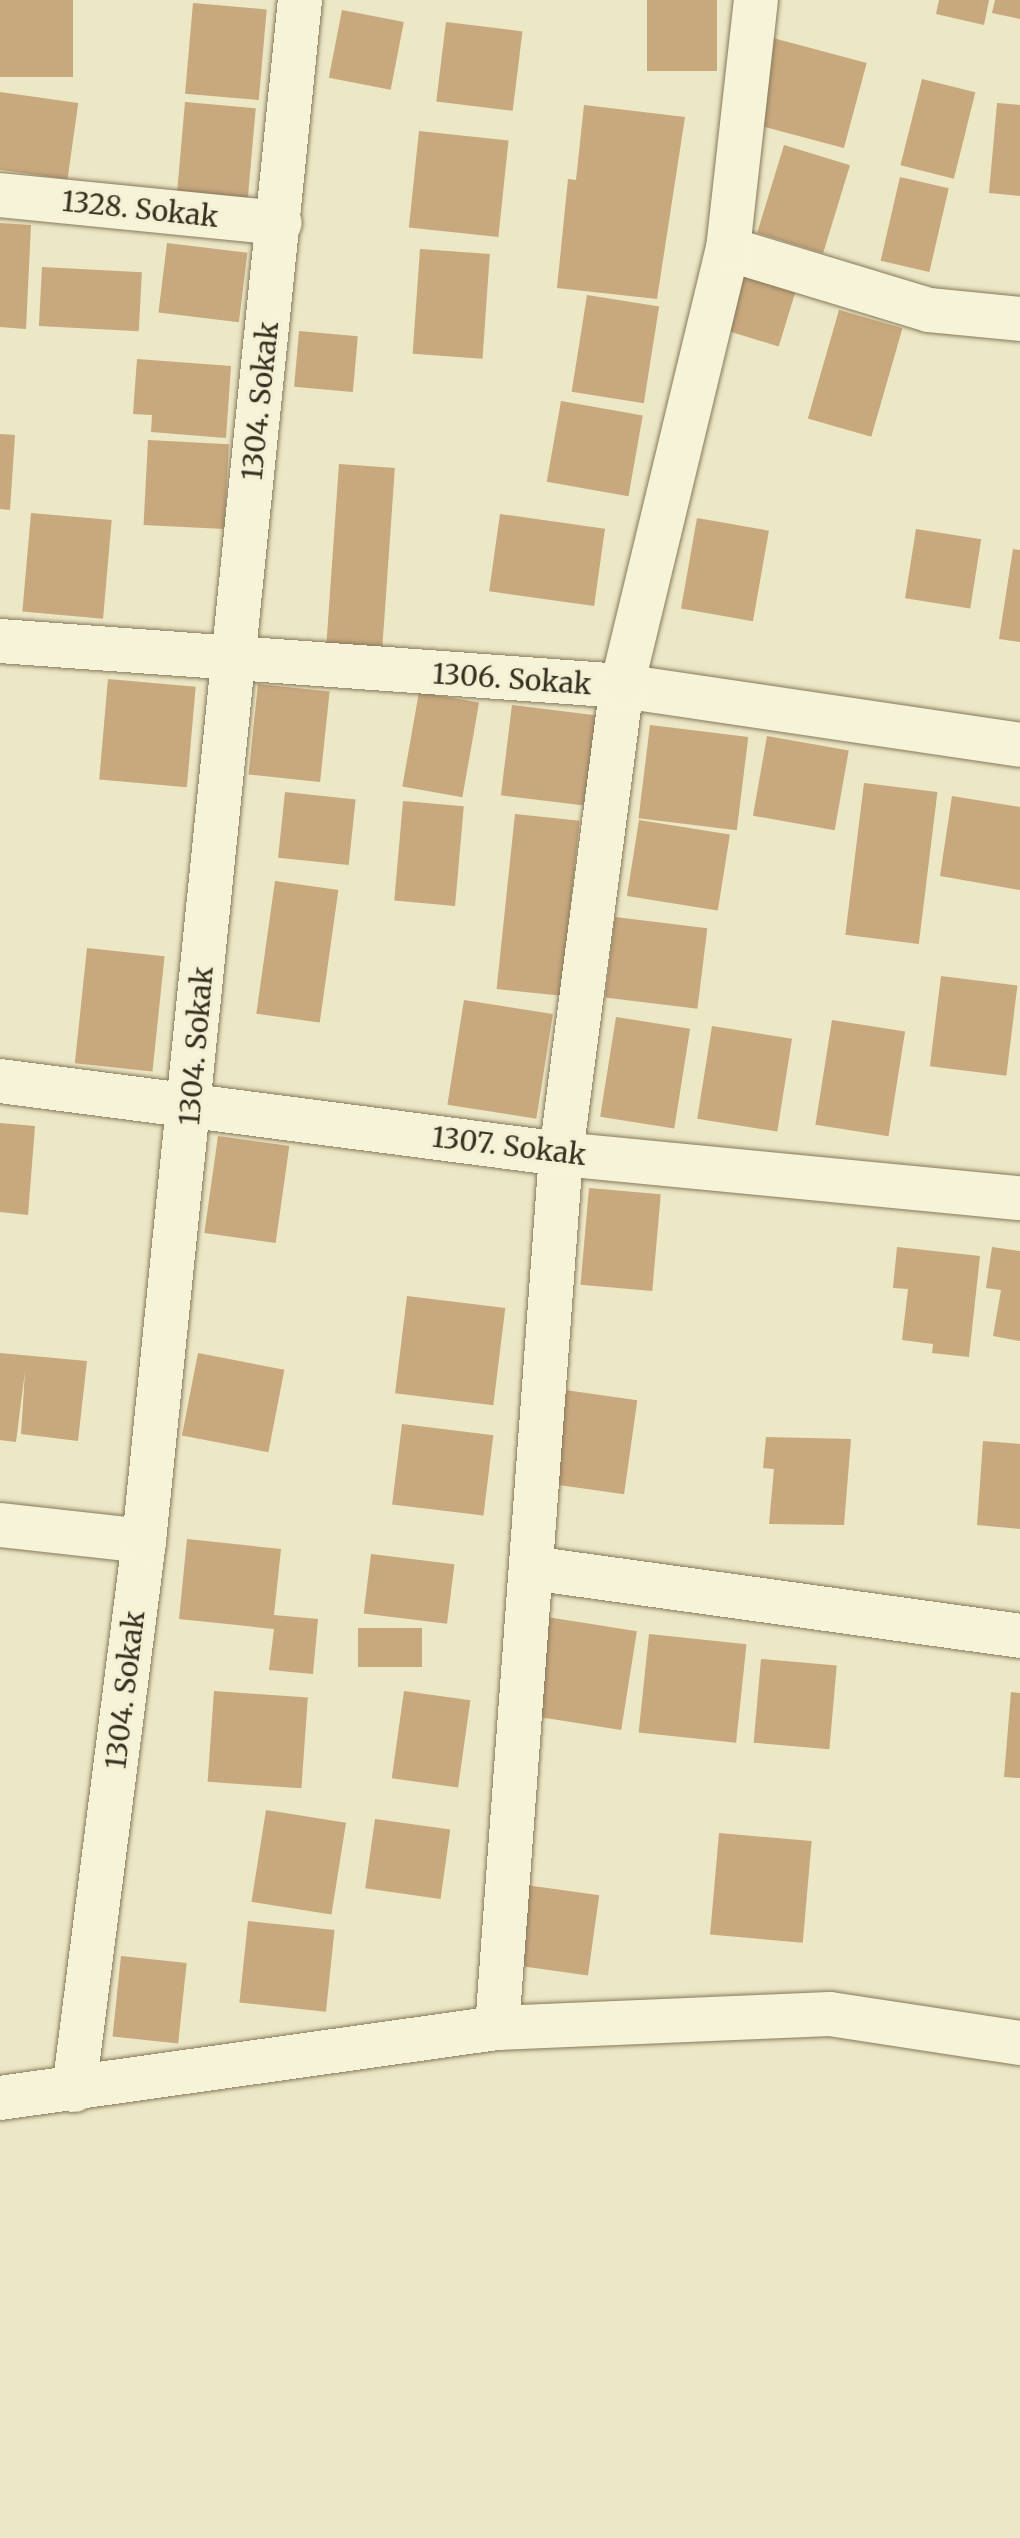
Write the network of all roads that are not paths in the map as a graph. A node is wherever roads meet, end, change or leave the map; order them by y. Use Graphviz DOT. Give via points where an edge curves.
graph roads {
  1 [pos="300,0"];
  2 [pos="756,0"];
  3 [pos="0,195"];
  4 [pos="280,223"];
  5 [pos="728,249"];
  6 [pos="1020,319"];
  7 [pos="0,641"];
  8 [pos="232,660"];
  9 [pos="622,686"];
  10 [pos="1020,745"];
  11 [pos="0,1081"];
  12 [pos="191,1105"];
  13 [pos="561,1154"];
  14 [pos="1020,1198"];
  15 [pos="0,1525"];
  16 [pos="144,1541"];
  17 [pos="531,1568"];
  18 [pos="1020,1636"];
  19 [pos="497,2028"];
  20 [pos="1020,2043"];
  21 [pos="74,2090"];
  22 [pos="0,2098"];
  1 -- 4 [label="street, 1304. Sokak"];
  2 -- 5 [label="street"];
  3 -- 4 [label="street, 1328. Sokak"];
  4 -- 8 [label="street, 1304. Sokak"];
  5 -- 6 [label="street" via="929,310"];
  5 -- 9 [label="street"];
  7 -- 8 [label="street, 1306. Sokak"];
  8 -- 9 [label="street, 1306. Sokak"];
  8 -- 12 [label="street, 1304. Sokak"];
  9 -- 10 [label="street, 1306. Sokak"];
  9 -- 13 [label="street"];
  11 -- 12 [label="street, 1307. Sokak"];
  12 -- 13 [label="street, 1307. Sokak"];
  12 -- 16 [label="street, 1304. Sokak"];
  13 -- 14 [label="street, 1307. Sokak"];
  13 -- 17 [label="street"];
  15 -- 16 [label="street"];
  16 -- 21 [label="street, 1304. Sokak"];
  17 -- 18 [label="street"];
  17 -- 19 [label="street"];
  19 -- 20 [label="street" via="830,2014"];
  19 -- 21 [label="street"];
  21 -- 22 [label="street"];
}
